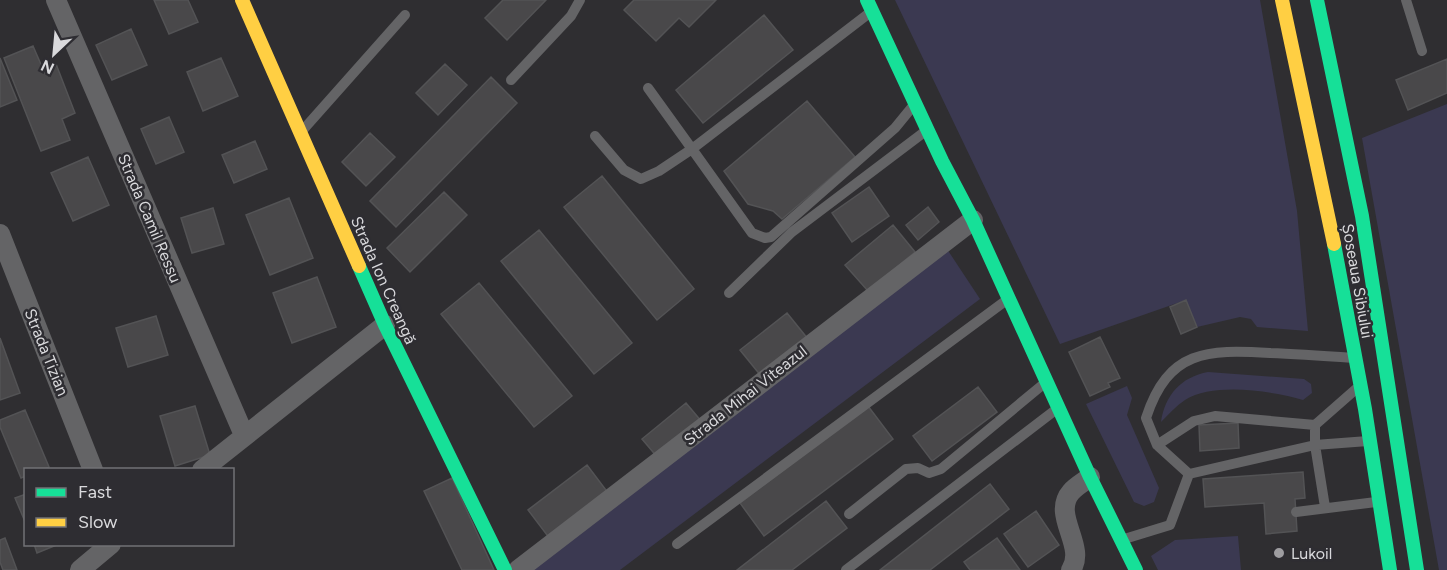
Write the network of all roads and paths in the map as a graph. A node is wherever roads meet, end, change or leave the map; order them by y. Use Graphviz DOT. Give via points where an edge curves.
graph roads {
  1 [pos="56,0"];
  2 [pos="242,0"];
  3 [pos="580,0"];
  4 [pos="1282,0"];
  5 [pos="1317,0"];
  6 [pos="1406,0"];
  7 [pos="869,6"];
  8 [pos="405,15"];
  9 [pos="1422,51"];
  10 [pos="511,80"];
  11 [pos="648,88"];
  12 [pos="915,103"];
  13 [pos="928,130"];
  14 [pos="301,133"];
  15 [pos="595,136"];
  16 [pos="693,149"];
  17 [pos="973,220"];
  18 [pos="0,234"];
  19 [pos="729,293"];
  20 [pos="1008,299"];
  21 [pos="385,325"];
  22 [pos="1355,358"];
  23 [pos="1046,382"];
  24 [pos="1361,385"];
  25 [pos="1058,407"];
  26 [pos="1315,425"];
  27 [pos="244,435"];
  28 [pos="1370,441"];
  29 [pos="1157,445"];
  30 [pos="1315,446"];
  31 [pos="92,468"];
  32 [pos="204,468"];
  33 [pos="1189,474"];
  34 [pos="1090,477"];
  35 [pos="1379,502"];
  36 [pos="1325,507"];
  37 [pos="1296,512"];
  38 [pos="849,514"];
  39 [pos="1121,540"];
  40 [pos="676,544"];
  41 [pos="109,546"];
  42 [pos="80,570"];
  43 [pos="505,570"];
  44 [pos="518,570"];
  45 [pos="846,570"];
  46 [pos="1071,570"];
  47 [pos="1136,570"];
  48 [pos="1390,570"];
  49 [pos="1417,570"];
  1 -- 27 [label="street, Strada Camil Ressu"];
  2 -- 14 [label="main road, Strada Ion Creangă"];
  3 -- 10 [label="lane" via="571,16"];
  4 -- 22 [label="main road, Șoseaua Sibiului"];
  5 -- 49 [label="main road, Șoseaua Sibiului" via="1362,216"];
  6 -- 9 [label="lane"];
  7 -- 12 [label="main road"];
  7 -- 16 [label="lane"];
  8 -- 14 [label="lane"];
  11 -- 16 [label="lane"];
  12 -- 13 [label="main road"];
  12 -- 16 [label="lane" via="895,129 771,237 752,233"];
  13 -- 17 [label="main road"];
  13 -- 19 [label="lane" via="792,232"];
  14 -- 21 [label="main road, Strada Ion Creangă"];
  15 -- 16 [label="lane" via="624,170 641,179"];
  17 -- 20 [label="main road"];
  17 -- 44 [label="street, Strada Mihai Viteazul"];
  18 -- 31 [label="street, Strada Tizian"];
  20 -- 23 [label="main road"];
  20 -- 40 [label="lane"];
  21 -- 27 [label="street"];
  21 -- 43 [label="main road, Strada Ion Creangă"];
  22 -- 24 [label="main road, Șoseaua Sibiului"];
  22 -- 29 [label="lane" via="1232,350 1198,355 1163,379 1153,396 1146,418"];
  23 -- 25 [label="main road"];
  23 -- 38 [label="lane" via="941,470 929,473 918,468 906,469"];
  24 -- 26 [label="lane"];
  24 -- 28 [label="main road, Șoseaua Sibiului"];
  25 -- 34 [label="main road"];
  25 -- 45 [label="lane"];
  26 -- 29 [label="lane" via="1215,416 1194,421"];
  26 -- 30 [label="lane"];
  27 -- 32 [label="street"];
  28 -- 30 [label="lane"];
  28 -- 35 [label="main road, Șoseaua Sibiului"];
  29 -- 33 [label="lane"];
  30 -- 33 [label="lane"];
  30 -- 36 [label="lane"];
  33 -- 39 [label="lane" via="1170,525"];
  34 -- 39 [label="main road"];
  34 -- 46 [label="street" via="1066,501 1076,557"];
  35 -- 36 [label="lane"];
  35 -- 48 [label="main road, Șoseaua Sibiului"];
  36 -- 37 [label="lane"];
  39 -- 47 [label="main road"];
  41 -- 42 [label="street"];
}
